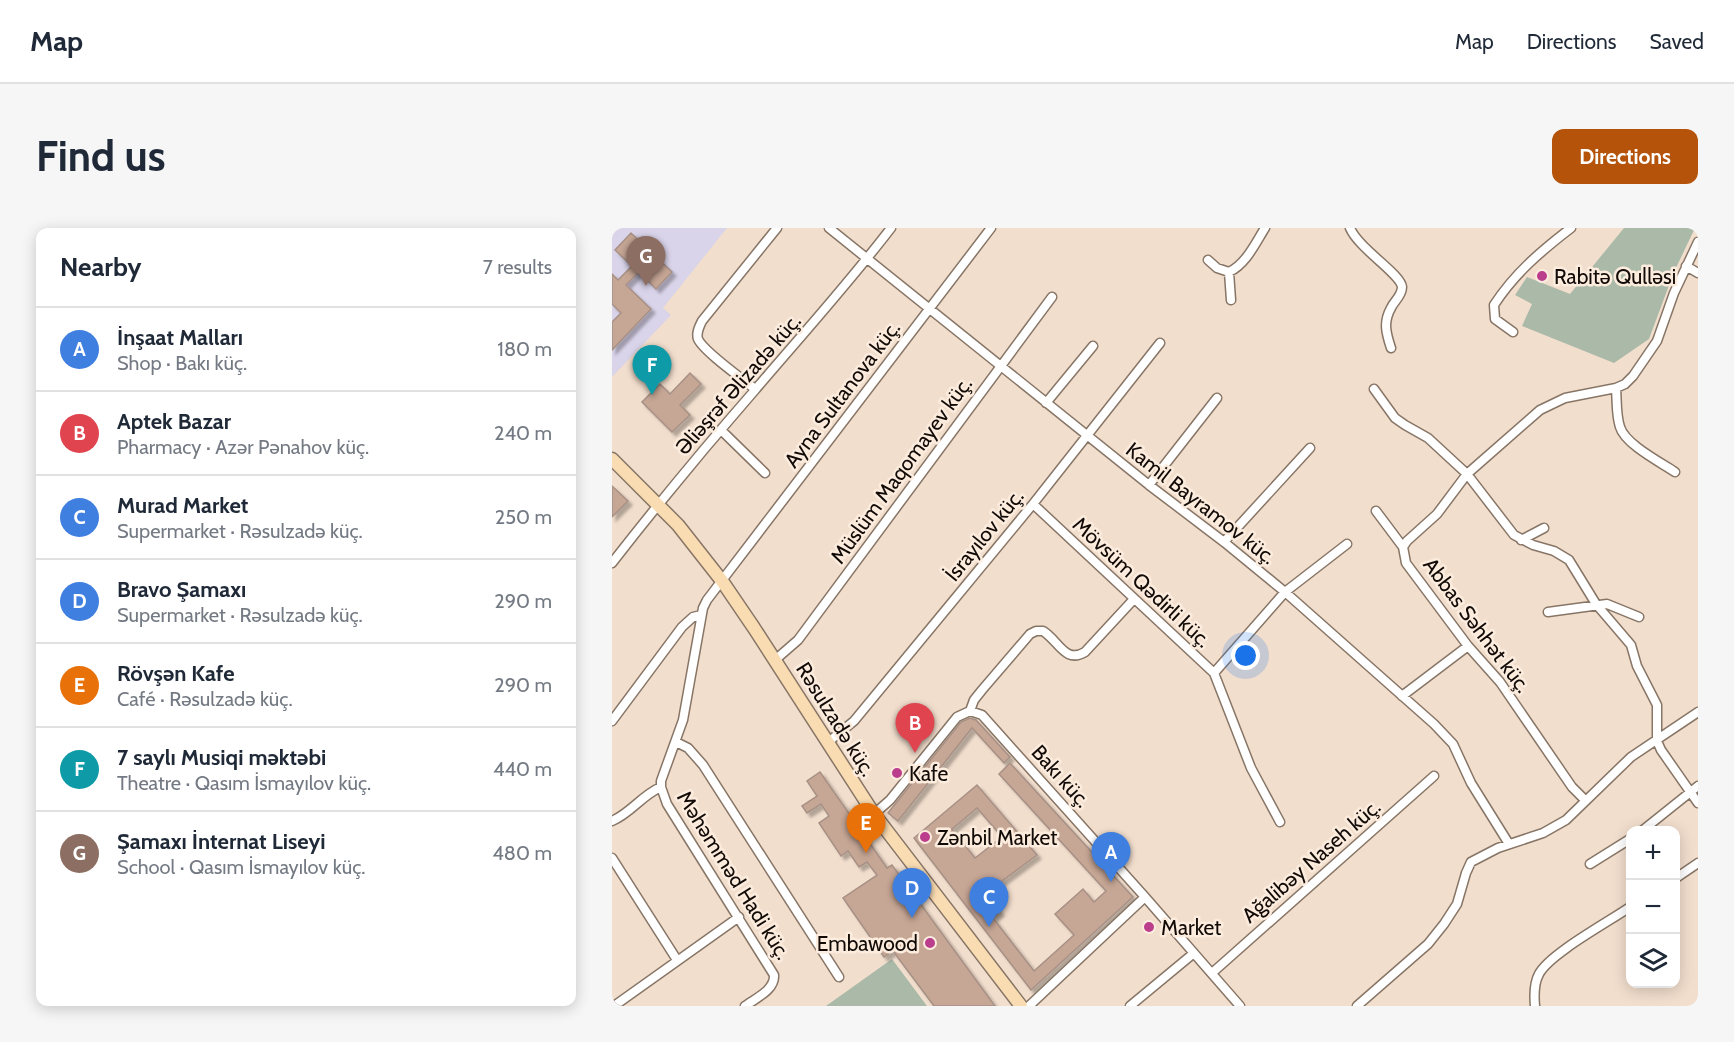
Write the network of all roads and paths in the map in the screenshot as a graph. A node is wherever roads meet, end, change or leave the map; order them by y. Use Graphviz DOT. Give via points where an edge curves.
graph roads {
  1 [pos="777,228"];
  2 [pos="829,228"];
  3 [pos="891,228"];
  4 [pos="991,228"];
  5 [pos="1265,228"];
  6 [pos="1350,228"];
  7 [pos="1571,228"];
  8 [pos="1698,242"];
  9 [pos="868,258"];
  10 [pos="1208,260"];
  11 [pos="1686,266"];
  12 [pos="1229,272"];
  13 [pos="1698,273"];
  14 [pos="1052,297"];
  15 [pos="1231,300"];
  16 [pos="930,309"];
  17 [pos="1513,332"];
  18 [pos="1160,343"];
  19 [pos="1093,346"];
  20 [pos="1391,348"];
  21 [pos="1000,366"];
  22 [pos="1616,388"];
  23 [pos="755,389"];
  24 [pos="1374,389"];
  25 [pos="1217,398"];
  26 [pos="1046,403"];
  27 [pos="721,430"];
  28 [pos="1087,435"];
  29 [pos="1310,448"];
  30 [pos="612,459"];
  31 [pos="1675,472"];
  32 [pos="765,473"];
  33 [pos="1467,474"];
  34 [pos="1149,485"];
  35 [pos="658,504"];
  36 [pos="1033,504"];
  37 [pos="1376,511"];
  38 [pos="1544,528"];
  39 [pos="1521,540"];
  40 [pos="1224,542"];
  41 [pos="1347,544"];
  42 [pos="1403,547"];
  43 [pos="612,563"];
  44 [pos="722,581"];
  45 [pos="1285,592"];
  46 [pos="1134,599"];
  47 [pos="1596,604"];
  48 [pos="1548,612"];
  49 [pos="701,615"];
  50 [pos="1639,617"];
  51 [pos="1468,646"];
  52 [pos="775,660"];
  53 [pos="1214,674"];
  54 [pos="1402,696"];
  55 [pos="970,711"];
  56 [pos="1698,712"];
  57 [pos="612,721"];
  58 [pos="1657,741"];
  59 [pos="676,742"];
  60 [pos="827,743"];
  61 [pos="1434,776"];
  62 [pos="660,787"];
  63 [pos="1695,789"];
  64 [pos="1585,800"];
  65 [pos="1698,802"];
  66 [pos="874,814"];
  67 [pos="612,821"];
  68 [pos="1280,822"];
  69 [pos="1649,826"];
  70 [pos="1626,842"];
  71 [pos="1509,844"];
  72 [pos="612,858"];
  73 [pos="1698,863"];
  74 [pos="1590,864"];
  75 [pos="1680,875"];
  76 [pos="1145,897"];
  77 [pos="1626,910"];
  78 [pos="738,917"];
  79 [pos="1194,953"];
  80 [pos="677,960"];
  81 [pos="1212,973"];
  82 [pos="839,977"];
  83 [pos="1368,997"];
  84 [pos="613,1006"];
  85 [pos="745,1006"];
  86 [pos="1021,1006"];
  87 [pos="1029,1006"];
  88 [pos="1130,1006"];
  89 [pos="1240,1006"];
  90 [pos="1358,1006"];
  91 [pos="1374,1006"];
  92 [pos="1534,1006"];
  1 -- 23 [label="street" via="698,330 698,339 707,349"];
  2 -- 9 [label="street, Kamil Bayramov küç."];
  3 -- 9 [label="street, Əliəşrəf Əlizadə küç."];
  4 -- 16 [label="street, Ayna Sultanova küç."];
  5 -- 12 [label="street" via="1247,257"];
  6 -- 20 [label="street" via="1361,245 1402,286 1385,322"];
  7 -- 17 [label="street" via="1520,270 1494,305 1495,319"];
  8 -- 11 [label="street"];
  9 -- 16 [label="street, Kamil Bayramov küç."];
  9 -- 23 [label="street, Əliəşrəf Əlizadə küç."];
  10 -- 12 [label="street"];
  11 -- 13 [label="street"];
  11 -- 22 [label="street" via="1657,341 1633,376"];
  12 -- 15 [label="street"];
  14 -- 21 [label="street, Müslüm Maqomayev küç."];
  16 -- 21 [label="street, Kamil Bayramov küç."];
  16 -- 44 [label="street, Ayna Sultanova küç."];
  18 -- 28 [label="street, İsrayılov küç."];
  19 -- 26 [label="street"];
  21 -- 26 [label="street, Kamil Bayramov küç."];
  21 -- 52 [label="street, Müslüm Maqomayev küç." via="798,640"];
  22 -- 31 [label="street" via="1620,430"];
  22 -- 33 [label="street, Abbas Səhhət küç." via="1565,398 1540,410"];
  23 -- 27 [label="street, Əliəşrəf Əlizadə küç."];
  24 -- 33 [label="street" via="1395,418 1428,438"];
  25 -- 34 [label="street"];
  26 -- 28 [label="street, Kamil Bayramov küç."];
  27 -- 32 [label="street"];
  27 -- 35 [label="street, Əliəşrəf Əlizadə küç."];
  28 -- 34 [label="street, Kamil Bayramov küç."];
  28 -- 36 [label="street, İsrayılov küç."];
  29 -- 40 [label="street"];
  30 -- 35 [label="street, Rəsulzadə küç."];
  33 -- 39 [label="street"];
  33 -- 42 [label="street, Abbas Səhhət küç." via="1437,514"];
  34 -- 40 [label="street, Kamil Bayramov küç."];
  35 -- 43 [label="street, Əliəşrəf Əlizadə küç."];
  35 -- 44 [label="street, Rəsulzadə küç."];
  36 -- 46 [label="street, Mövsüm Qədirli küç."];
  36 -- 60 [label="street, İsrayılov küç." via="854,721"];
  37 -- 42 [label="street"];
  38 -- 39 [label="street"];
  39 -- 47 [label="street" via="1569,560"];
  40 -- 45 [label="street, Kamil Bayramov küç."];
  41 -- 45 [label="street"];
  42 -- 51 [label="street, Abbas Səhhət küç." via="1406,562"];
  44 -- 49 [label="street, Məhəmməd Hadi küç."];
  44 -- 52 [label="street, Rəsulzadə küç."];
  45 -- 53 [label="street"];
  45 -- 54 [label="street, Kamil Bayramov küç."];
  46 -- 53 [label="street, Mövsüm Qədirli küç."];
  46 -- 55 [label="street" via="1077,657 1066,653 1043,631 1030,634 974,700"];
  47 -- 48 [label="street"];
  47 -- 50 [label="street" via="1607,604"];
  47 -- 58 [label="street" via="1631,645 1637,666 1658,705"];
  49 -- 57 [label="street" via="682,627"];
  49 -- 59 [label="street, Məhəmməd Hadi küç."];
  51 -- 54 [label="street"];
  51 -- 64 [label="street, Abbas Səhhət küç." via="1500,682"];
  52 -- 60 [label="street, Rəsulzadə küç."];
  53 -- 68 [label="street, Mövsüm Qədirli küç." via="1251,768"];
  54 -- 71 [label="street, Kamil Bayramov küç." via="1453,744 1471,783"];
  55 -- 66 [label="street" via="957,717 890,800"];
  55 -- 76 [label="street, Bakı küç." via="982,715"];
  56 -- 58 [label="street"];
  58 -- 63 [label="street" via="1664,756"];
  58 -- 64 [label="street" via="1618,768"];
  59 -- 62 [label="street, Məhəmməd Hadi küç."];
  59 -- 82 [label="street" via="688,748 703,765"];
  60 -- 66 [label="street, Rəsulzadə küç."];
  61 -- 81 [label="street, Ağalibəy Naseh küç."];
  62 -- 67 [label="street"];
  62 -- 78 [label="street, Məhəmməd Hadi küç."];
  63 -- 65 [label="street"];
  63 -- 69 [label="street"];
  64 -- 71 [label="street" via="1556,826"];
  66 -- 86 [label="street, Rəsulzadə küç."];
  70 -- 74 [label="street"];
  71 -- 83 [label="street" via="1471,862 1456,904 1444,924 1428,944"];
  72 -- 80 [label="street"];
  73 -- 75 [label="street"];
  76 -- 79 [label="street, Bakı küç."];
  76 -- 87 [label="street"];
  77 -- 92 [label="street" via="1550,961 1538,977"];
  78 -- 80 [label="street"];
  78 -- 85 [label="street, Məhəmməd Hadi küç." via="775,981"];
  79 -- 81 [label="street, Bakı küç."];
  79 -- 88 [label="street"];
  80 -- 84 [label="street"];
  81 -- 89 [label="street, Bakı küç."];
  83 -- 90 [label="street"];
  83 -- 91 [label="street"];
}
